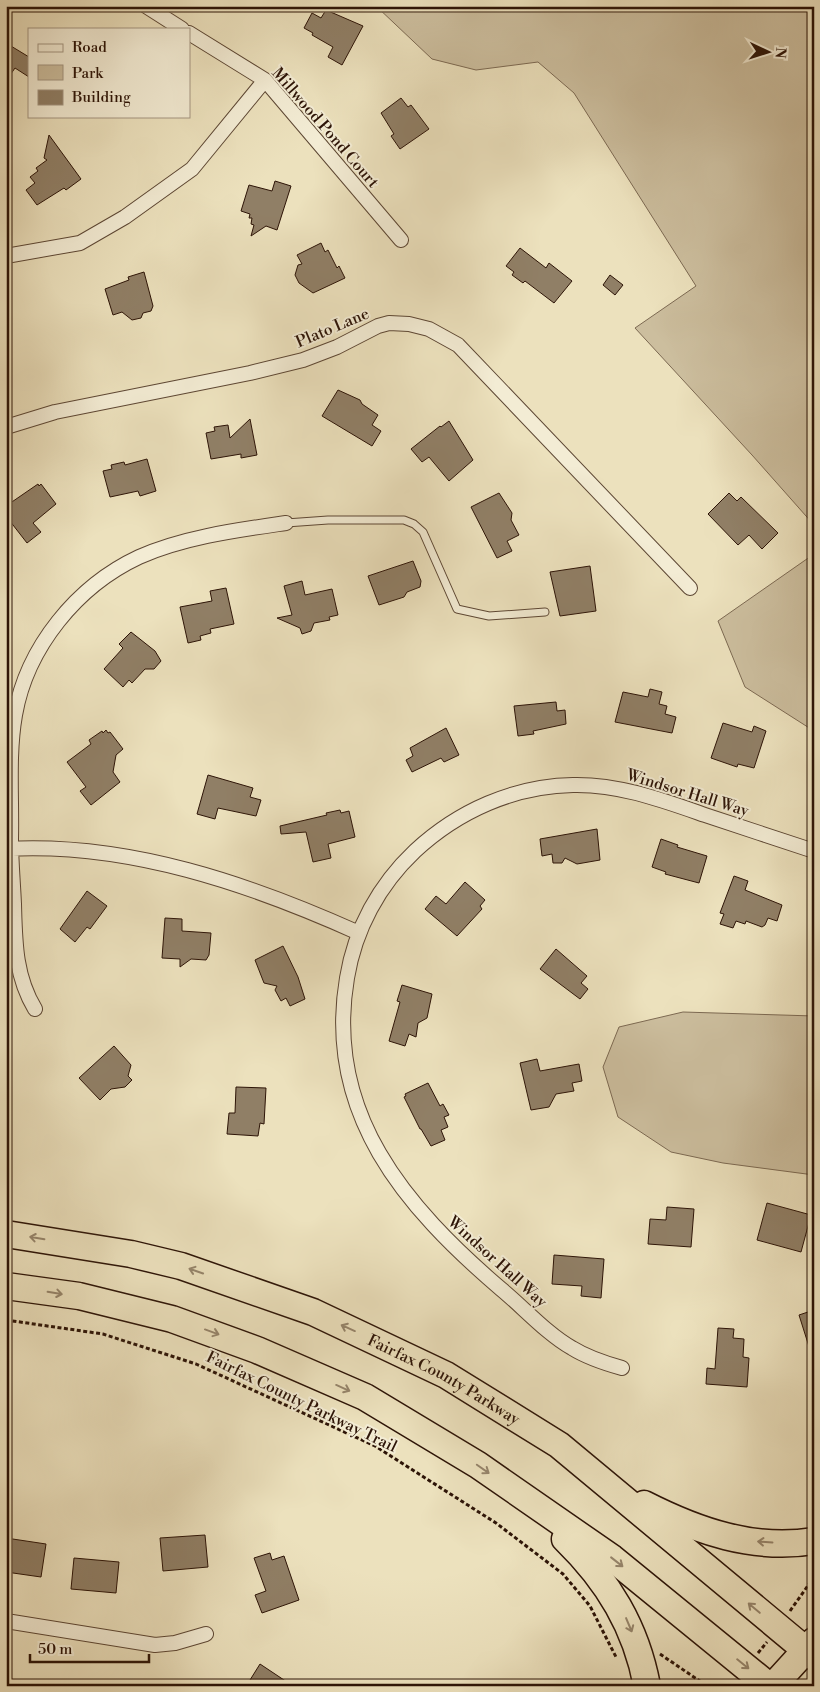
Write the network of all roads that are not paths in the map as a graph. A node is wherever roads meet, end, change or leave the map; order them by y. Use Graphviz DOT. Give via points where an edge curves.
graph roads {
  1 [pos="146,6"];
  2 [pos="180,28"];
  3 [pos="190,34"];
  4 [pos="265,80"];
  5 [pos="401,240"];
  6 [pos="6,256"];
  7 [pos="6,427"];
  8 [pos="286,523"];
  9 [pos="690,588"];
  10 [pos="545,612"];
  11 [pos="9,848"];
  12 [pos="814,851"];
  13 [pos="359,933"];
  14 [pos="35,1009"];
  15 [pos="6,1234"];
  16 [pos="6,1286"];
  17 [pos="622,1368"];
  18 [pos="559,1445"];
  19 [pos="520,1495"];
  20 [pos="814,1541"];
  21 [pos="6,1620"];
  22 [pos="206,1634"];
  23 [pos="811,1649"];
  24 [pos="647,1686"];
  25 [pos="769,1686"];
  26 [pos="773,1686"];
  1 -- 2 [label="street"];
  3 -- 4 [label="street, Millwood Pond Court"];
  4 -- 5 [label="street, Millwood Pond Court"];
  4 -- 6 [label="street" via="192,169 126,217 80,243"];
  7 -- 9 [label="street, Plato Lane" via="55,412 303,360 337,348 378,326 410,324 429,329 458,345"];
  8 -- 10 [label="lane" via="404,520 422,532 457,609 489,616"];
  8 -- 11 [label="street" via="166,547 104,578 66,612 32,663 15,714"];
  11 -- 13 [label="street" via="108,854 169,865 224,880"];
  11 -- 14 [label="street" via="16,959 21,982"];
  12 -- 13 [label="street, Windsor Hall Way" via="642,794 610,787 577,785 531,790 474,809 426,842 385,885"];
  13 -- 17 [label="street, Windsor Hall Way" via="343,998 345,1062 351,1092 385,1162 419,1211 459,1253 569,1347"];
  18 -- 15 [label="highway, Fairfax County Parkway, one-way" via="446,1375 313,1312 173,1264"];
  16 -- 19 [label="highway, one-way" via="126,1306 258,1350 365,1398 478,1465"];
  20 -- 18 [label="highway, one-way" via="782,1544 752,1541 694,1527 638,1501"];
  23 -- 18 [label="highway, Fairfax County Parkway, one-way"];
  19 -- 24 [label="highway, one-way" via="570,1543 613,1594 636,1641"];
  19 -- 25 [label="highway, one-way" via="612,1558"];
  21 -- 22 [label="street" via="155,1644 175,1644"];
  23 -- 26 [label="highway"];
}
